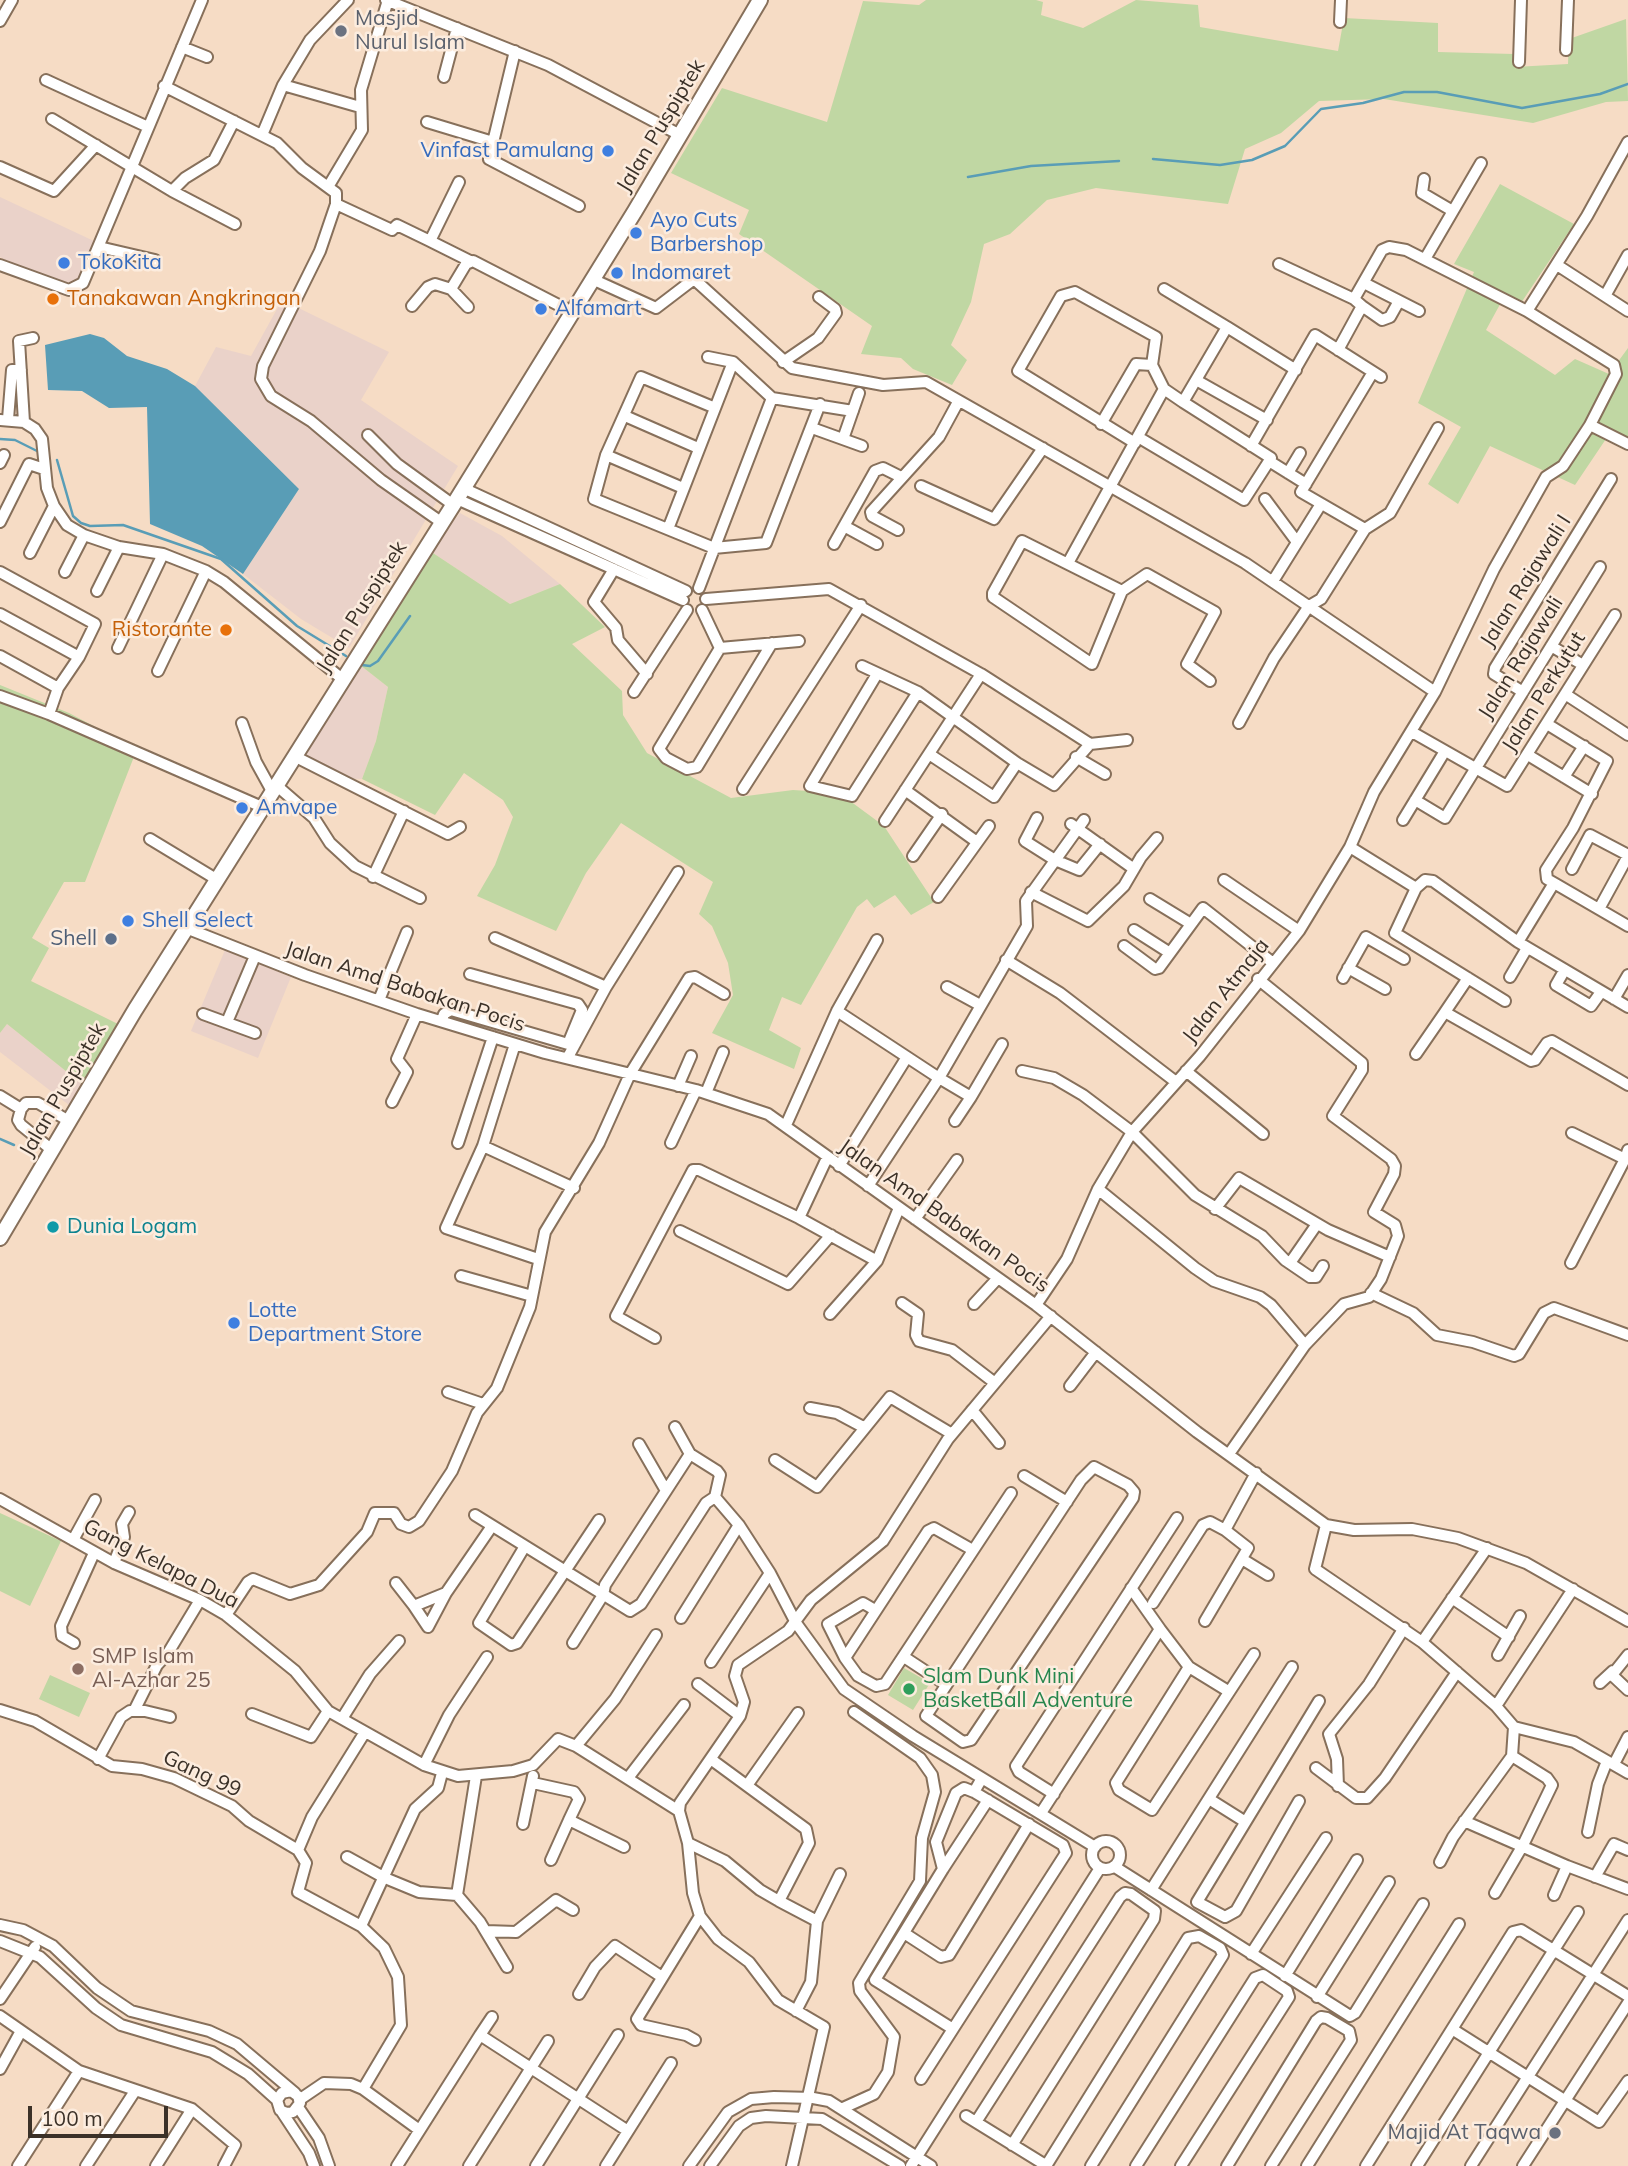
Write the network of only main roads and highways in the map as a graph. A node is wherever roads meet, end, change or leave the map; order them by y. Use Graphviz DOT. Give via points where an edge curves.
graph roads {
  1 [pos="760,0"];
  2 [pos="0,1238"];
  1 -- 2 [label="main road, Jalan Puspiptek" via="593,279 215,879"];
}
